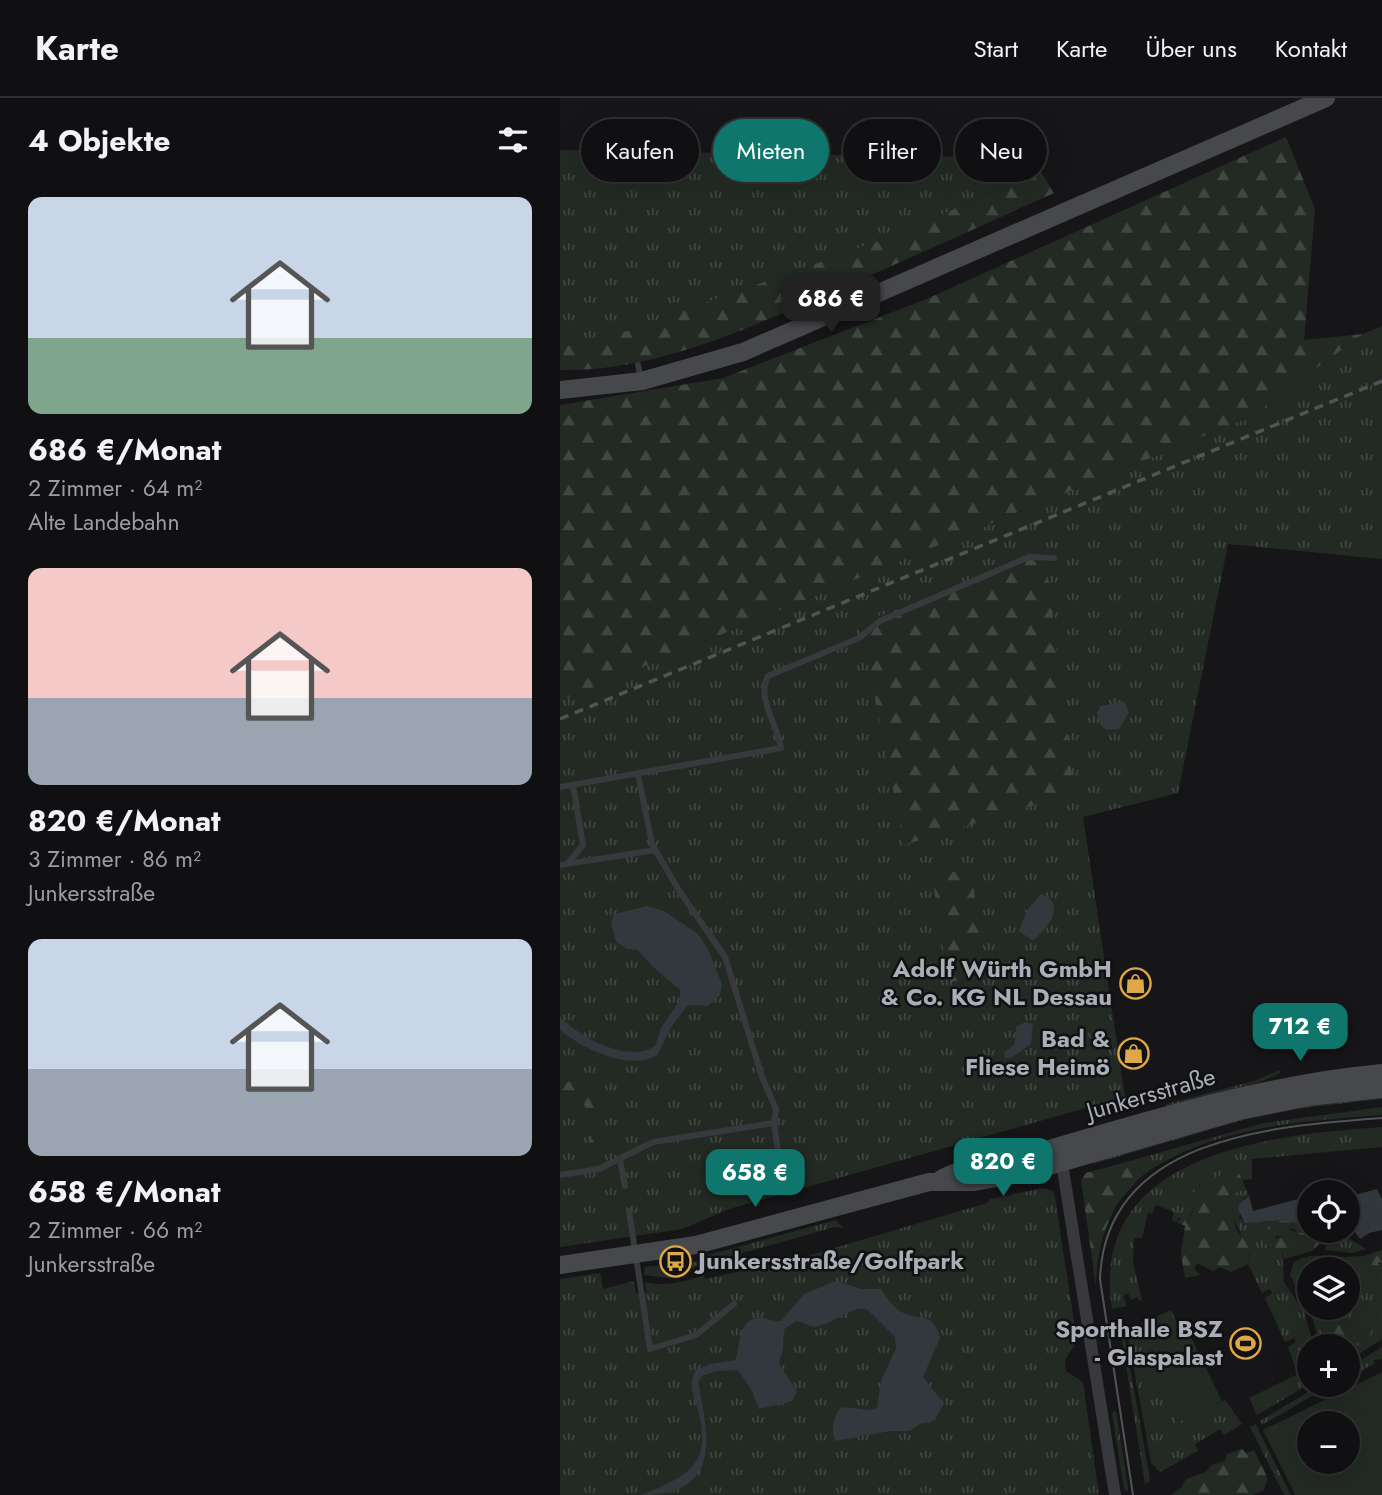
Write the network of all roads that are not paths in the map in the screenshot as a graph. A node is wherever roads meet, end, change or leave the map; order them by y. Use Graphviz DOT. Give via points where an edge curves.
graph roads {
  1 [pos="1326,98"];
  2 [pos="560,390"];
  3 [pos="1054,558"];
  4 [pos="638,774"];
  5 [pos="573,785"];
  6 [pos="560,787"];
  7 [pos="656,850"];
  8 [pos="564,864"];
  9 [pos="1382,1073"];
  10 [pos="1382,1089"];
  11 [pos="774,1123"];
  12 [pos="1060,1155"];
  13 [pos="620,1159"];
  14 [pos="801,1169"];
  15 [pos="560,1175"];
  16 [pos="625,1185"];
  17 [pos="629,1211"];
  18 [pos="635,1254"];
  19 [pos="560,1265"];
  20 [pos="734,1304"];
  21 [pos="1115,1495"];
  1 -- 2 [label="main road" via="743,352 693,369 640,373"];
  3 -- 4 [label="lane" via="1029,557 880,621 859,638 768,676 765,701 781,748"];
  4 -- 5 [label="lane"];
  4 -- 7 [label="lane"];
  5 -- 6 [label="lane"];
  5 -- 8 [label="lane" via="583,845"];
  7 -- 8 [label="lane"];
  7 -- 11 [label="lane" via="725,957 776,1109"];
  9 -- 12 [label="main road, Junkersstraße" via="1239,1094"];
  10 -- 12 [label="main road, Junkersstraße" via="1239,1111"];
  11 -- 13 [label="lane" via="653,1142"];
  11 -- 14 [label="lane" via="781,1172"];
  12 -- 18 [label="main road, Junkersstraße" via="992,1180 938,1181 717,1240"];
  12 -- 21 [label="street"];
  13 -- 15 [label="lane" via="599,1169"];
  13 -- 16 [label="lane"];
  17 -- 18 [label="lane"];
  18 -- 19 [label="main road, Junkersstraße"];
  18 -- 20 [label="lane" via="650,1349 696,1335"];
}
